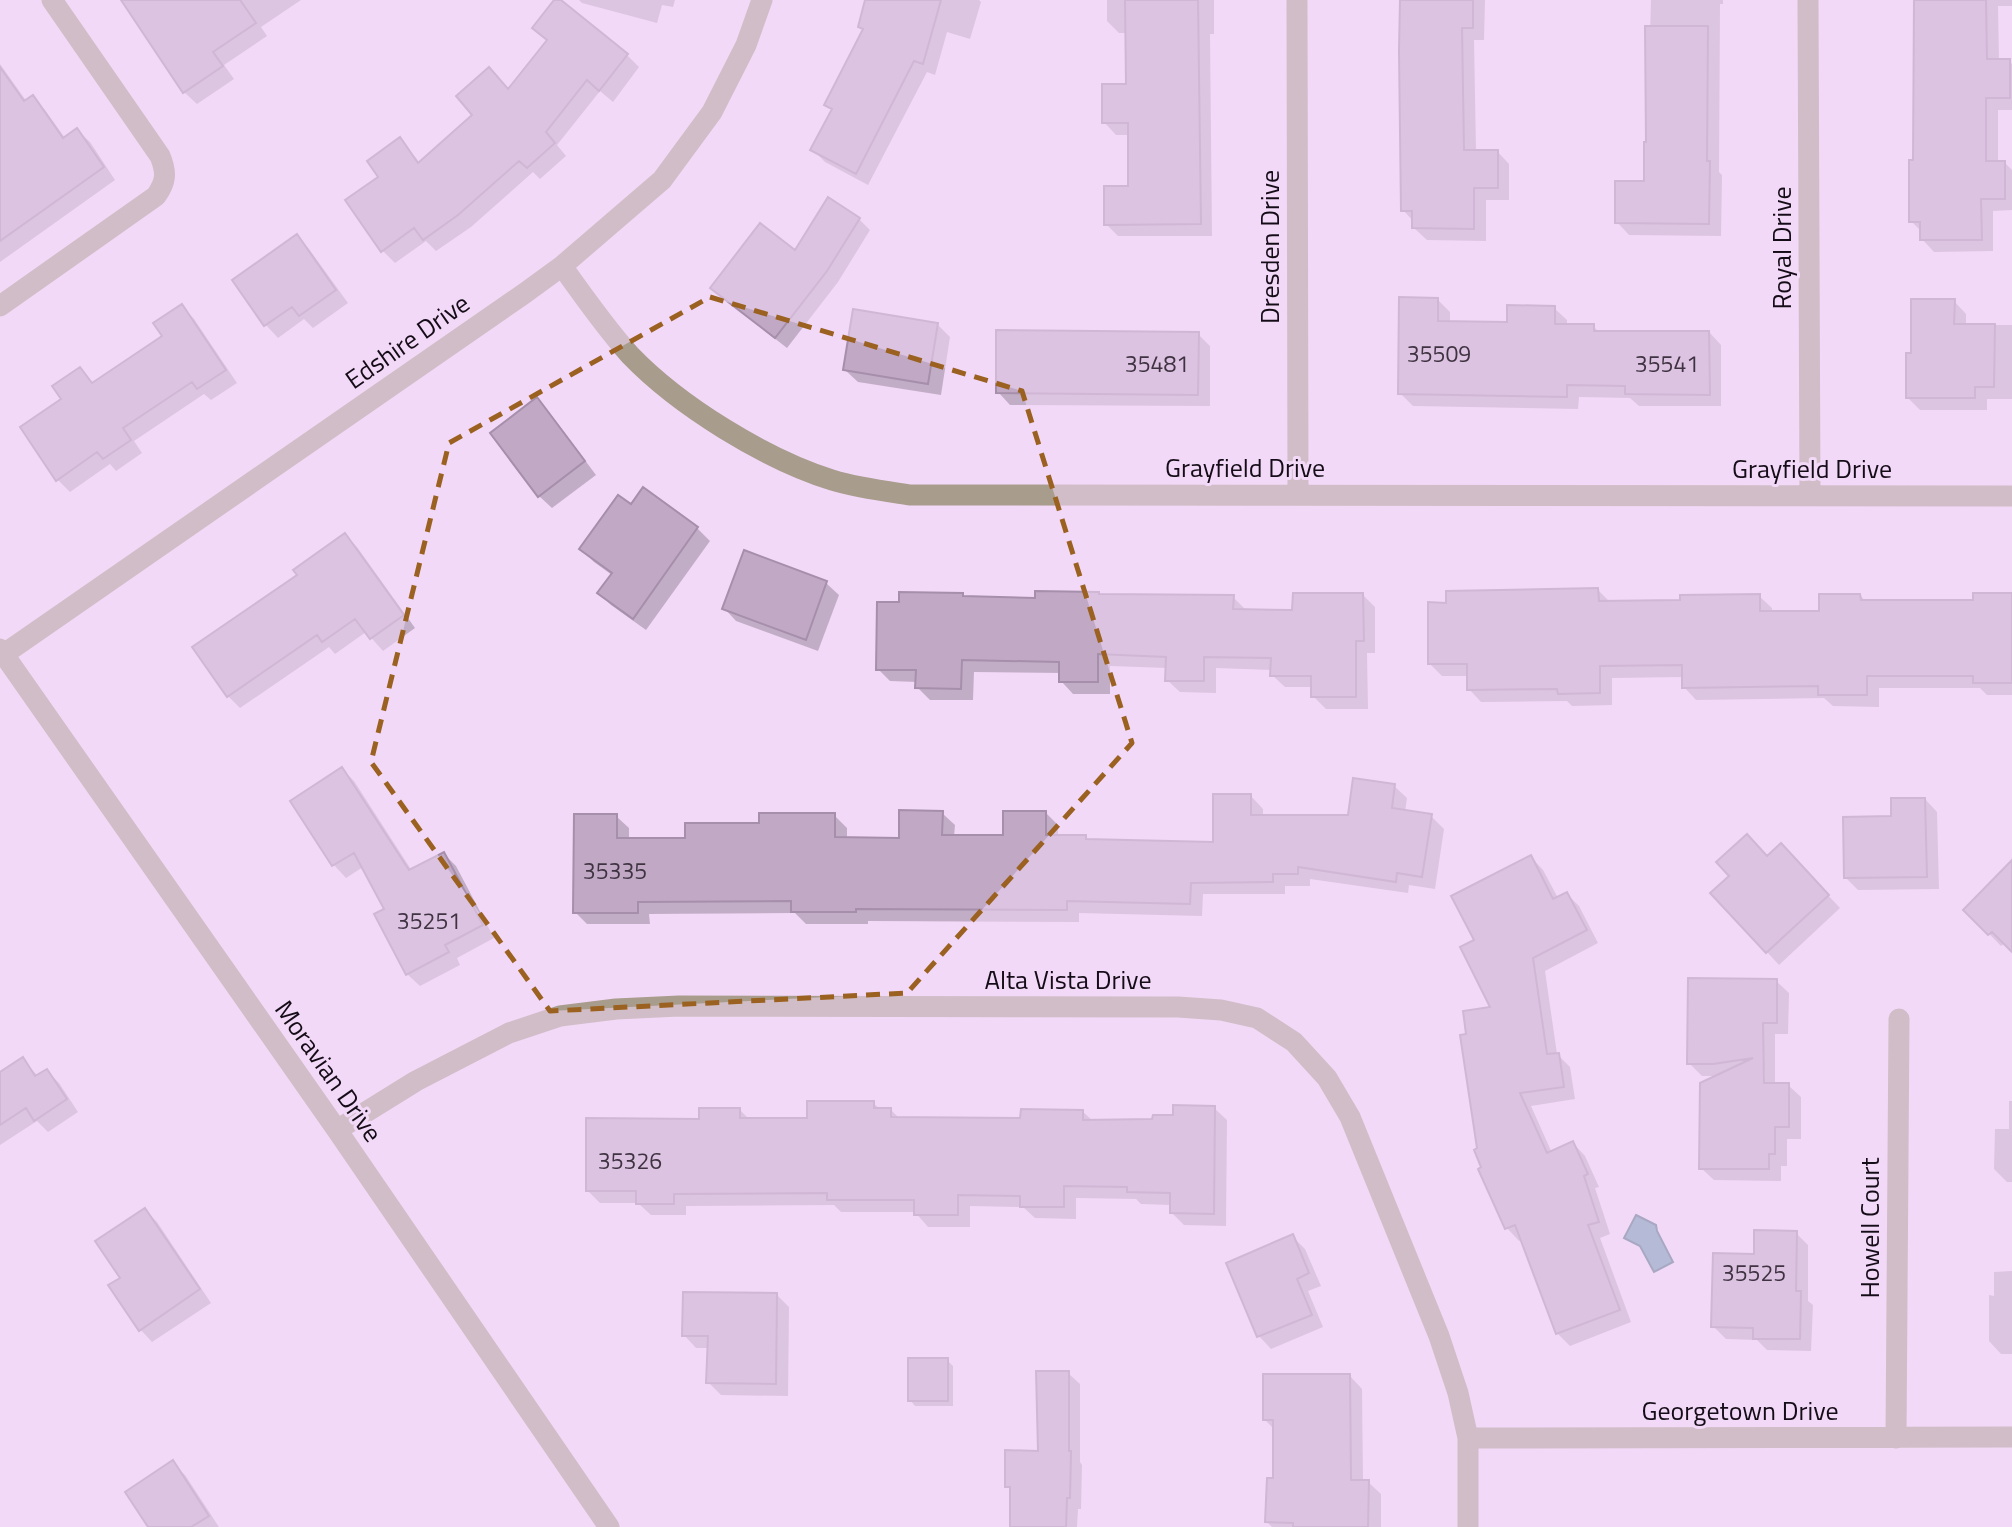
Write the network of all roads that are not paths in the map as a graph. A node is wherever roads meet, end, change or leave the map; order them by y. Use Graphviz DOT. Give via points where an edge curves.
graph roads {
  1 [pos="51,0"];
  2 [pos="762,0"];
  3 [pos="1297,0"];
  4 [pos="1808,0"];
  5 [pos="562,266"];
  6 [pos="0,306"];
  7 [pos="1298,495"];
  8 [pos="1810,496"];
  9 [pos="2012,496"];
  10 [pos="2,652"];
  11 [pos="1899,1020"];
  12 [pos="337,1130"];
  13 [pos="2012,1437"];
  14 [pos="1468,1438"];
  15 [pos="1896,1438"];
  16 [pos="609,1527"];
  17 [pos="1468,1527"];
  1 -- 6 [label="street" via="160,156 166,178 156,196"];
  2 -- 5 [label="street, Edshire Drive" via="746,45 712,112 662,180"];
  3 -- 7 [label="street, Dresden Drive"];
  4 -- 8 [label="street, Royal Drive"];
  5 -- 7 [label="street, Grayfield Drive" via="601,321 663,386 779,459 832,480 911,495"];
  5 -- 10 [label="street, Edshire Drive"];
  7 -- 8 [label="street, Grayfield Drive"];
  8 -- 9 [label="street, Grayfield Drive"];
  10 -- 12 [label="street, Moravian Drive"];
  11 -- 15 [label="street, Howell Court"];
  12 -- 14 [label="street, Alta Vista Drive" via="416,1081 509,1033 560,1016 616,1009 1178,1007 1257,1018 1294,1042 1327,1078 1349,1117 1439,1336"];
  12 -- 16 [label="street, Moravian Drive"];
  13 -- 15 [label="street, Georgetown Drive"];
  14 -- 15 [label="street, Georgetown Drive"];
  14 -- 17 [label="street, Alta Vista Drive"];
}
